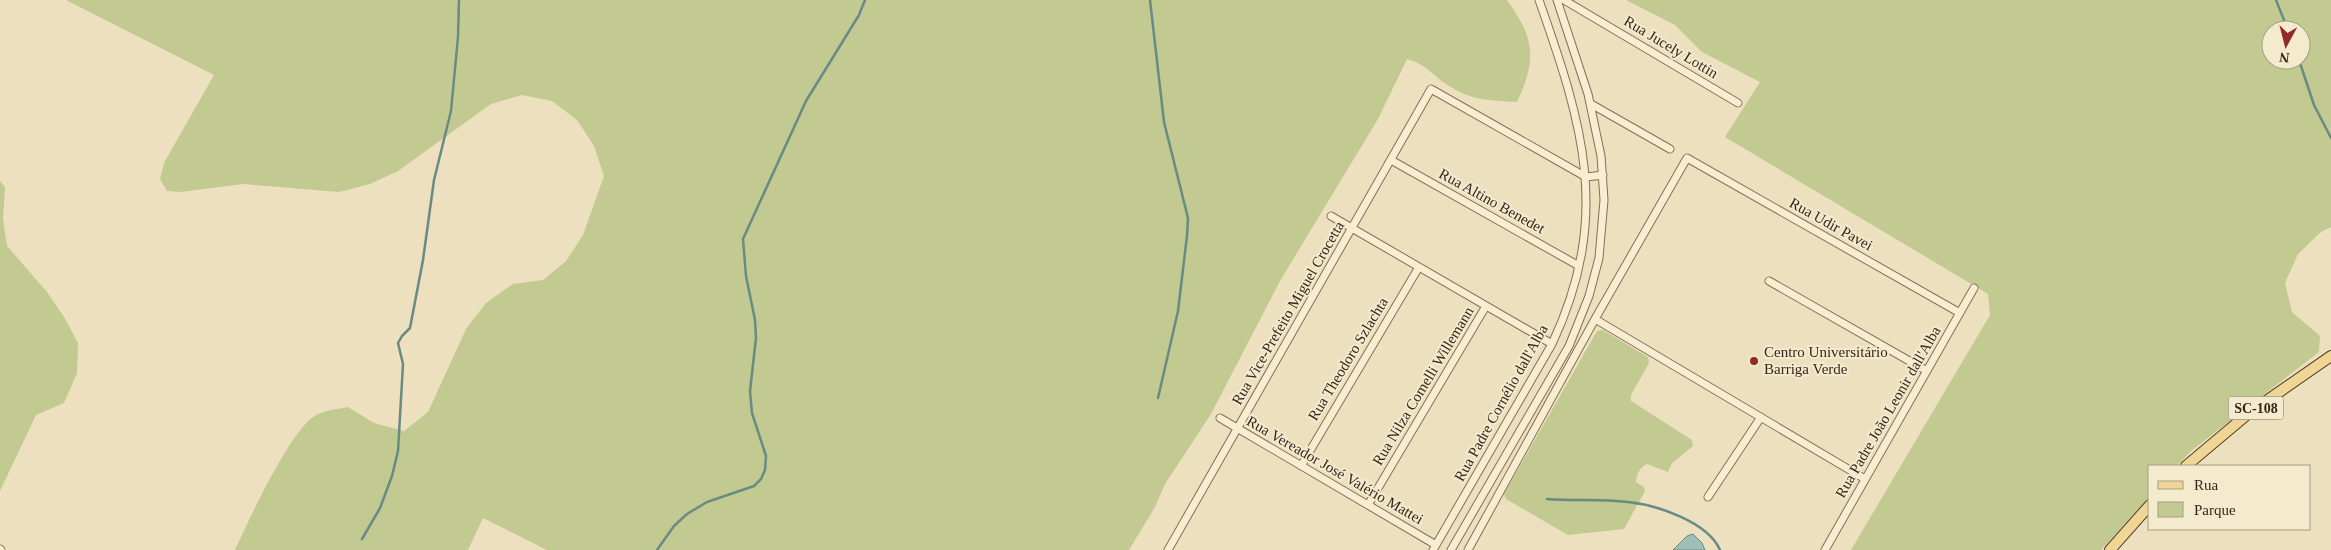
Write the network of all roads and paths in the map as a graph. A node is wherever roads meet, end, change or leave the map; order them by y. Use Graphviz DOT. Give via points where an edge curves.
graph roads {
  1 [pos="1539,0"];
  2 [pos="1557,0"];
  3 [pos="1564,0"];
  4 [pos="1738,103"];
  5 [pos="1591,104"];
  6 [pos="1670,149"];
  7 [pos="1391,160"];
  8 [pos="1603,175"];
  9 [pos="1586,177"];
  10 [pos="1331,216"];
  11 [pos="1352,228"];
  12 [pos="1579,266"];
  13 [pos="1419,267"];
  14 [pos="1769,281"];
  15 [pos="1974,288"];
  16 [pos="1486,306"];
  17 [pos="1960,313"];
  18 [pos="1595,319"];
  19 [pos="1552,344"];
  20 [pos="2331,356"];
  21 [pos="1927,372"];
  22 [pos="1761,417"];
  23 [pos="1220,418"];
  24 [pos="1237,429"];
  25 [pos="2187,465"];
  26 [pos="1301,466"];
  27 [pos="1866,479"];
  28 [pos="1708,497"];
  29 [pos="1368,505"];
  30 [pos="2148,506"];
  31 [pos="1435,548"];
  32 [pos="1168,550"];
  33 [pos="1451,550"];
  34 [pos="1468,550"];
  35 [pos="1825,550"];
  36 [pos="2110,550"];
  1 -- 9 [label="street, Rua Padre Cornélio dall'Alba" via="1572,97"];
  2 -- 5 [label="street, Rua Padre Cornélio dall'Alba"];
  3 -- 4 [label="street, Rua Jucely Lottin"];
  5 -- 6 [label="street"];
  5 -- 8 [label="street, Rua Padre Cornélio dall'Alba"];
  7 -- 9 [label="street, Rua Vice-Prefeito Miguel Crocetta" via="1431,89"];
  7 -- 11 [label="street, Rua Vice-Prefeito Miguel Crocetta"];
  7 -- 12 [label="street, Rua Altino Benedet"];
  8 -- 9 [label="street"];
  8 -- 33 [label="street, Rua Padre Cornélio dall'Alba" via="1599,258 1577,330"];
  9 -- 12 [label="street, Rua Padre Cornélio dall'Alba" via="1586,219"];
  10 -- 11 [label="street"];
  11 -- 13 [label="street"];
  11 -- 24 [label="street, Rua Vice-Prefeito Miguel Crocetta"];
  12 -- 19 [label="street, Rua Padre Cornélio dall'Alba" via="1568,308"];
  13 -- 16 [label="street"];
  13 -- 26 [label="street, Rua Theodoro Szlachta"];
  14 -- 21 [label="street"];
  15 -- 17 [label="street, Rua Padre João Leonir dall'Alba"];
  16 -- 19 [label="street"];
  16 -- 29 [label="street, Rua Nilza Comelli Willemann"];
  17 -- 18 [label="street, Rua Udir Pavei" via="1688,158"];
  17 -- 21 [label="street, Rua Padre João Leonir dall'Alba"];
  18 -- 22 [label="street"];
  18 -- 34 [label="street"];
  19 -- 31 [label="street, Rua Padre Cornélio dall'Alba"];
  20 -- 25 [label="main road, SC-108" via="2249,413"];
  21 -- 27 [label="street, Rua Padre João Leonir dall'Alba"];
  22 -- 27 [label="street"];
  22 -- 28 [label="street"];
  23 -- 24 [label="street, Rua Vereador José Valério Mattei"];
  24 -- 26 [label="street, Rua Vereador José Valério Mattei"];
  24 -- 32 [label="street, Rua Vice-Prefeito Miguel Crocetta"];
  26 -- 29 [label="street, Rua Vereador José Valério Mattei"];
  27 -- 35 [label="street, Rua Padre João Leonir dall'Alba"];
  29 -- 31 [label="street, Rua Vereador José Valério Mattei"];
  30 -- 36 [label="main road"];
}
